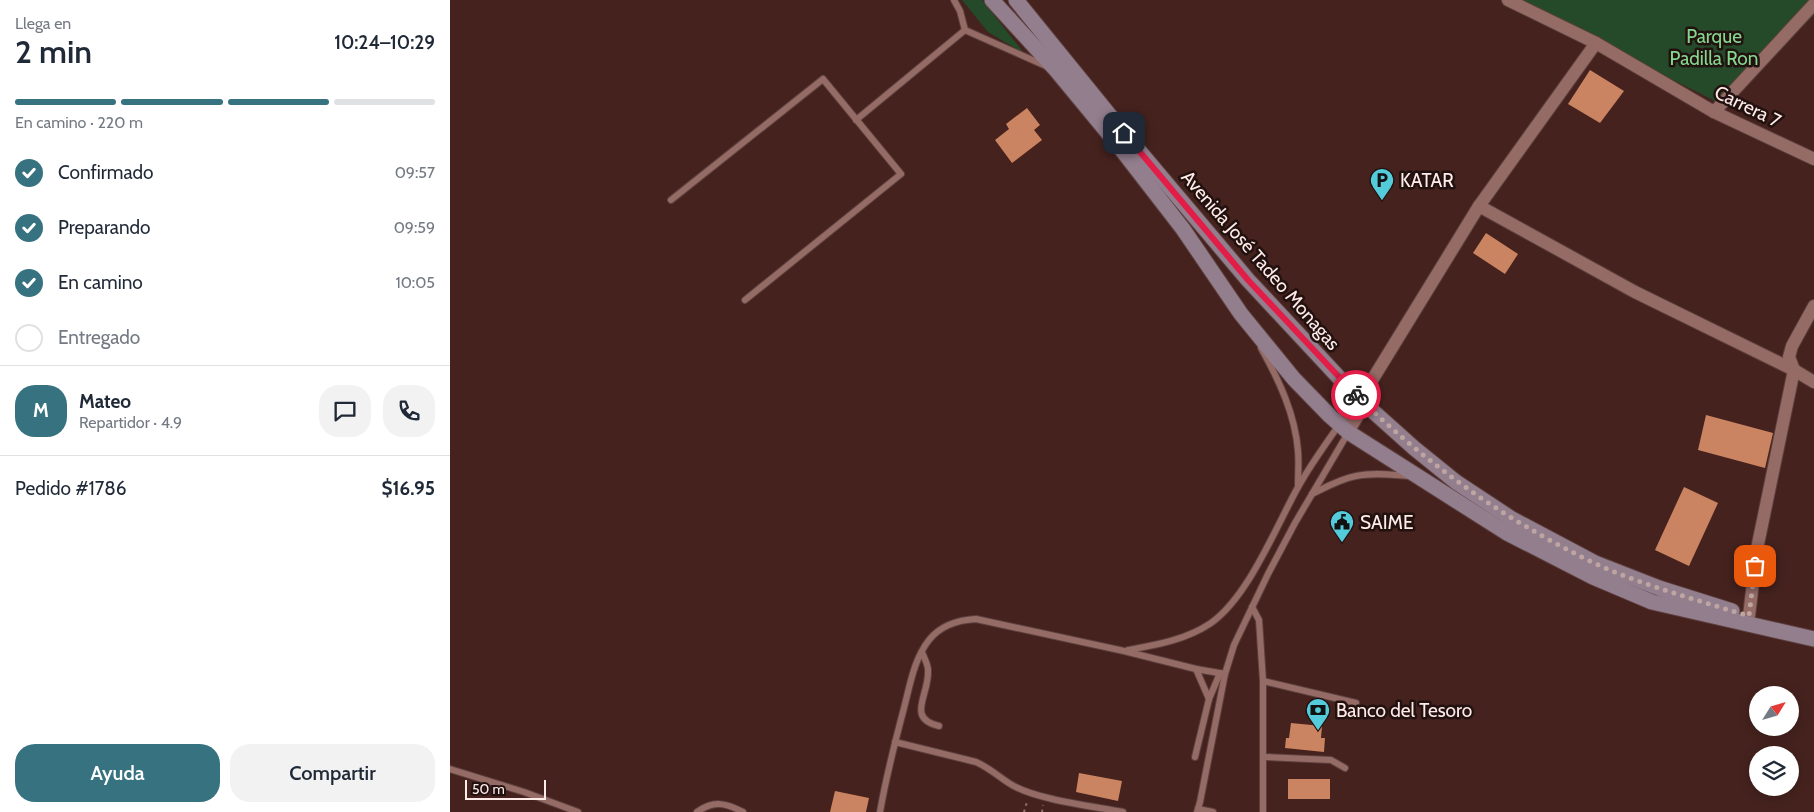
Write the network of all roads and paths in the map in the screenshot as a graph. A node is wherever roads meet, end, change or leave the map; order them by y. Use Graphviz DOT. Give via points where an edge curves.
graph roads {
  1 [pos="954,0"];
  2 [pos="992,0"];
  3 [pos="1016,0"];
  4 [pos="1508,0"];
  5 [pos="1814,4"];
  6 [pos="965,30"];
  7 [pos="1596,43"];
  8 [pos="1056,70"];
  9 [pos="1714,112"];
  10 [pos="856,120"];
  11 [pos="1814,159"];
  12 [pos="671,200"];
  13 [pos="1479,206"];
  14 [pos="745,300"];
  15 [pos="1814,306"];
  16 [pos="1241,314"];
  17 [pos="1794,370"];
  18 [pos="1814,382"];
  19 [pos="1363,397"];
  20 [pos="1344,428"];
  21 [pos="1416,476"];
  22 [pos="1298,487"];
  23 [pos="1311,494"];
  24 [pos="1255,568"];
  25 [pos="1268,574"];
  26 [pos="1252,607"];
  27 [pos="1749,616"];
  28 [pos="1814,628"];
  29 [pos="1814,639"];
  30 [pos="1124,651"];
  31 [pos="922,652"];
  32 [pos="1196,669"];
  33 [pos="1222,673"];
  34 [pos="1263,681"];
  35 [pos="1208,699"];
  36 [pos="1356,703"];
  37 [pos="939,726"];
  38 [pos="895,742"];
  39 [pos="1195,757"];
  40 [pos="1264,757"];
  41 [pos="1345,768"];
  42 [pos="450,769"];
  43 [pos="1027,802"];
  44 [pos="1044,802"];
  45 [pos="1198,811"];
  46 [pos="578,812"];
  47 [pos="697,812"];
  48 [pos="743,812"];
  49 [pos="880,812"];
  50 [pos="1024,812"];
  51 [pos="1042,812"];
  52 [pos="1123,812"];
  53 [pos="1213,812"];
  54 [pos="1263,812"];
  1 -- 6 [label="lane"];
  2 -- 8 [label="main road, Avenida José Tadeo Monagas"];
  3 -- 19 [label="main road, Avenida José Tadeo Monagas" via="1248,280"];
  4 -- 7 [label="street, Carrera 7"];
  5 -- 9 [label="street"];
  6 -- 8 [label="lane"];
  6 -- 10 [label="lane"];
  7 -- 9 [label="street, Carrera 7"];
  7 -- 13 [label="street"];
  8 -- 16 [label="main road, Avenida José Tadeo Monagas" via="1183,229"];
  9 -- 11 [label="street, Carrera 7"];
  10 -- 12 [label="lane" via="823,78"];
  10 -- 14 [label="lane" via="901,174"];
  13 -- 17 [label="street" via="1635,292"];
  13 -- 19 [label="street"];
  15 -- 17 [label="street" via="1792,346 1789,357"];
  16 -- 20 [label="main road, Avenida José Tadeo Monagas" via="1294,379"];
  16 -- 22 [label="lane" via="1275,372 1292,415 1298,450"];
  17 -- 18 [label="street"];
  17 -- 27 [label="street" via="1757,549"];
  19 -- 20 [label="street"];
  19 -- 27 [label="main road, Avenida José Tadeo Monagas" via="1414,448 1512,519 1595,563 1659,588"];
  20 -- 21 [label="main road, Avenida José Tadeo Monagas"];
  20 -- 22 [label="lane"];
  20 -- 23 [label="lane"];
  21 -- 23 [label="lane" via="1356,476"];
  21 -- 29 [label="main road, Avenida José Tadeo Monagas" via="1507,533 1593,577 1652,602"];
  22 -- 24 [label="lane"];
  23 -- 25 [label="lane"];
  24 -- 25 [label="lane"];
  24 -- 30 [label="lane" via="1230,606 1211,623 1175,640"];
  25 -- 26 [label="lane"];
  26 -- 33 [label="lane"];
  26 -- 34 [label="lane" via="1259,620"];
  27 -- 28 [label="main road, Avenida José Tadeo Monagas"];
  30 -- 31 [label="lane" via="976,619 958,620 943,627"];
  30 -- 32 [label="lane"];
  31 -- 37 [label="lane" via="928,679 921,714 928,724"];
  31 -- 38 [label="lane"];
  32 -- 33 [label="lane"];
  32 -- 35 [label="lane"];
  33 -- 35 [label="lane"];
  33 -- 45 [label="lane"];
  34 -- 36 [label="lane"];
  34 -- 40 [label="lane"];
  35 -- 39 [label="lane"];
  38 -- 49 [label="lane"];
  38 -- 52 [label="lane" via="976,762 989,767 1013,786 1045,796"];
  40 -- 41 [label="lane" via="1331,760"];
  40 -- 54 [label="lane"];
  42 -- 46 [label="lane"];
  43 -- 50 [label="path"];
  44 -- 51 [label="path"];
  45 -- 53 [label="lane"];
  47 -- 48 [label="lane" via="722,802"];
}
